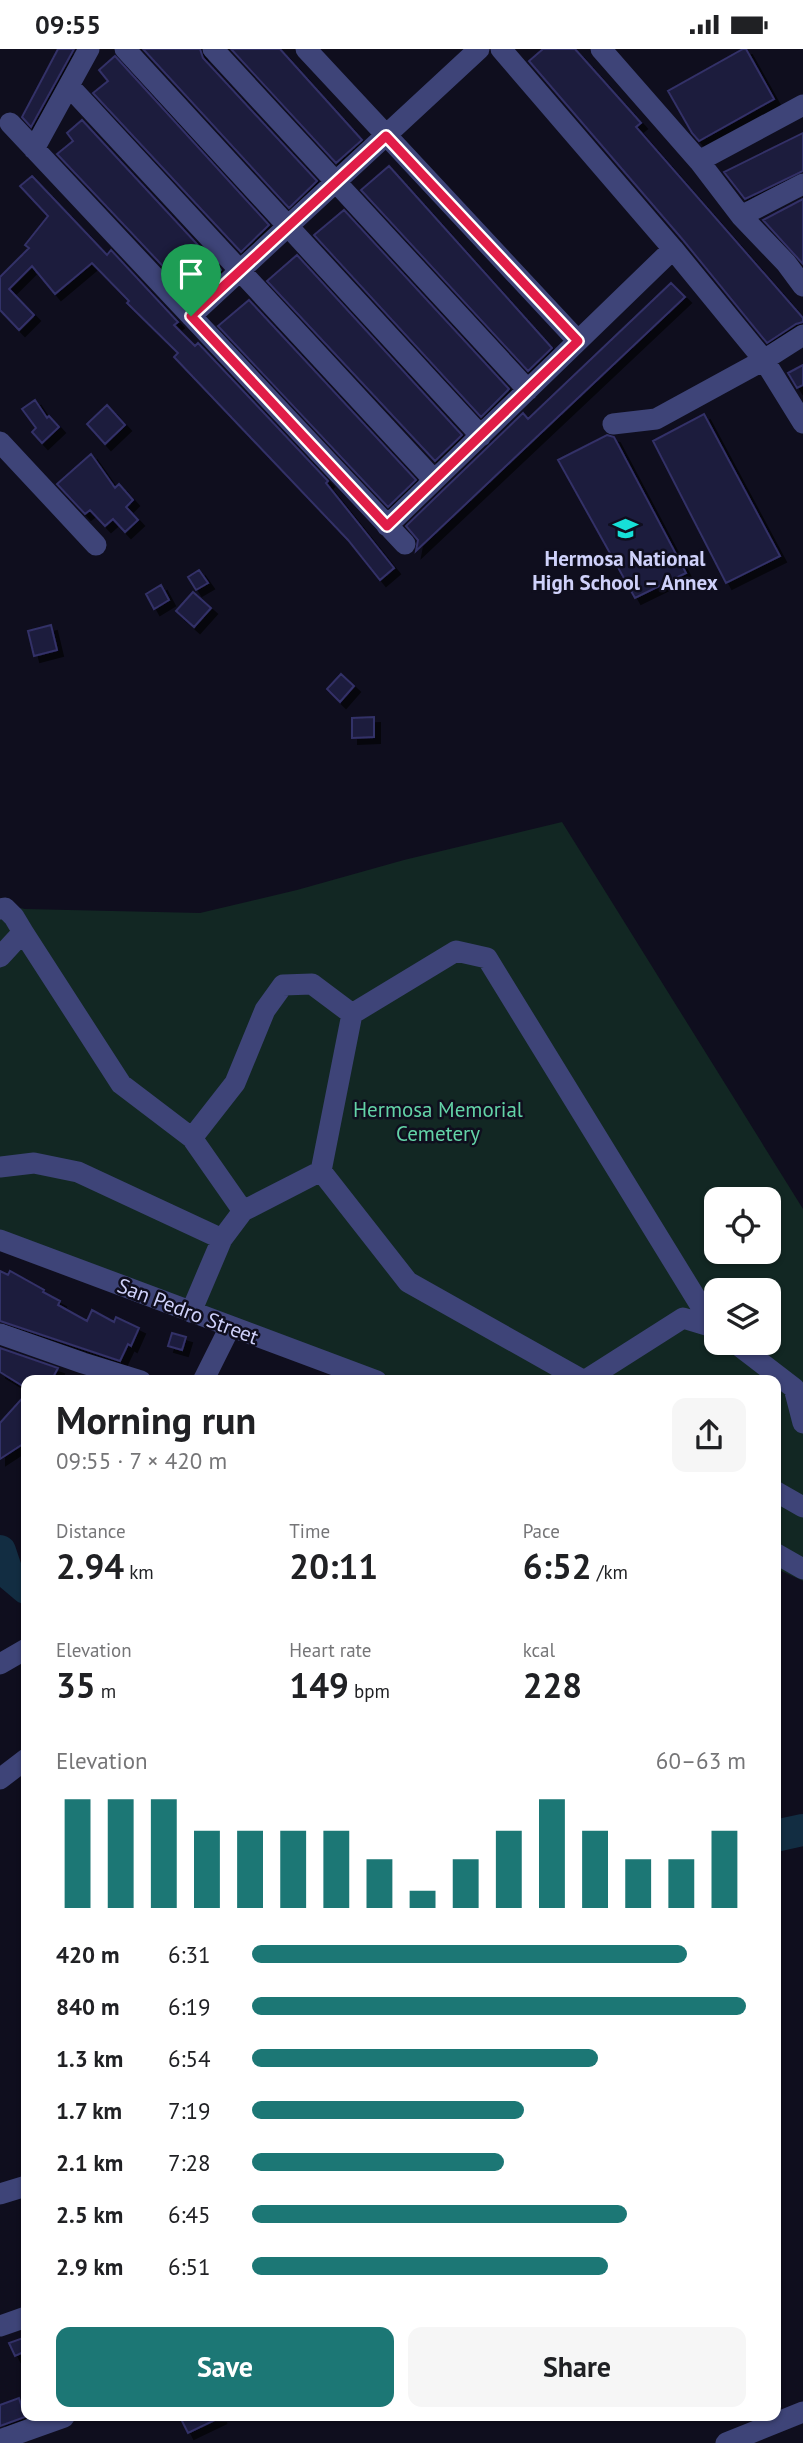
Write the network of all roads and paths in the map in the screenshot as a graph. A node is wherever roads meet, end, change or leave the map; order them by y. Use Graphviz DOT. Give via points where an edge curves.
graph roads {
  1 [pos="89,49"];
  2 [pos="125,49"];
  3 [pos="213,49"];
  4 [pos="306,49"];
  5 [pos="478,49"];
  6 [pos="502,49"];
  7 [pos="601,49"];
  8 [pos="69,86"];
  9 [pos="803,105"];
  10 [pos="10,123"];
  11 [pos="386,136"];
  12 [pos="34,149"];
  13 [pos="699,161"];
  14 [pos="334,183"];
  15 [pos="803,184"];
  16 [pos="741,216"];
  17 [pos="287,227"];
  18 [pos="673,249"];
  19 [pos="794,259"];
  20 [pos="241,271"];
  21 [pos="803,286"];
  22 [pos="191,316"];
  23 [pos="803,335"];
  24 [pos="578,341"];
  25 [pos="764,361"];
  26 [pos="528,390"];
  27 [pos="802,419"];
  28 [pos="613,424"];
  29 [pos="481,436"];
  30 [pos="0,442"];
  31 [pos="434,480"];
  32 [pos="387,526"];
  33 [pos="405,544"];
  34 [pos="96,545"];
  35 [pos="0,909"];
  36 [pos="23,932"];
  37 [pos="0,957"];
  38 [pos="352,1014"];
  39 [pos="192,1138"];
  40 [pos="0,1167"];
  41 [pos="321,1171"];
  42 [pos="243,1211"];
  43 [pos="222,1239"];
  44 [pos="0,1240"];
  45 [pos="696,1295"];
  46 [pos="704,1308"];
  47 [pos="191,1312"];
  48 [pos="683,1318"];
  49 [pos="704,1324"];
  50 [pos="230,1327"];
  51 [pos="0,1334"];
  52 [pos="753,1355"];
  53 [pos="122,1375"];
  54 [pos="206,1375"];
  55 [pos="361,1375"];
  56 [pos="573,1375"];
  57 [pos="593,1375"];
  58 [pos="798,1386"];
  59 [pos="803,1423"];
  60 [pos="781,1494"];
  61 [pos="803,1507"];
  62 [pos="781,1556"];
  63 [pos="803,1569"];
  64 [pos="21,1652"];
  65 [pos="0,1664"];
  66 [pos="21,1763"];
  67 [pos="0,1779"];
  68 [pos="21,2188"];
  69 [pos="0,2195"];
  70 [pos="21,2319"];
  71 [pos="0,2326"];
  72 [pos="803,2412"];
  73 [pos="53,2421"];
  74 [pos="781,2421"];
  75 [pos="781,2421"];
  76 [pos="0,2440"];
  77 [pos="726,2443"];
  1 -- 8 [label="street"];
  2 -- 17 [label="street"];
  3 -- 14 [label="street"];
  4 -- 11 [label="street"];
  5 -- 11 [label="street"];
  6 -- 18 [label="street"];
  7 -- 13 [label="street"];
  8 -- 12 [label="street"];
  8 -- 20 [label="street"];
  9 -- 13 [label="street"];
  10 -- 12 [label="street"];
  11 -- 14 [label="street"];
  11 -- 24 [label="street"];
  12 -- 22 [label="street"];
  13 -- 16 [label="street"];
  14 -- 17 [label="street"];
  14 -- 26 [label="street"];
  15 -- 16 [label="street"];
  16 -- 19 [label="street"];
  17 -- 20 [label="street"];
  17 -- 29 [label="street"];
  18 -- 24 [label="street"];
  18 -- 25 [label="street"];
  19 -- 21 [label="street"];
  20 -- 22 [label="street"];
  20 -- 31 [label="street"];
  22 -- 32 [label="street"];
  23 -- 25 [label="street"];
  24 -- 26 [label="street"];
  25 -- 27 [label="street"];
  25 -- 28 [label="street" via="656,419"];
  26 -- 29 [label="street"];
  29 -- 31 [label="street"];
  30 -- 34 [label="street"];
  31 -- 32 [label="street"];
  32 -- 33 [label="street"];
  35 -- 36 [label="street" via="15,917"];
  36 -- 37 [label="street"];
  36 -- 39 [label="street" via="121,1084"];
  38 -- 39 [label="street" via="312,984 283,985 265,1010 235,1083"];
  38 -- 41 [label="street"];
  38 -- 45 [label="street" via="456,951 487,958"];
  39 -- 42 [label="street"];
  40 -- 43 [label="street" via="34,1163 78,1172"];
  41 -- 42 [label="street"];
  41 -- 56 [label="street" via="408,1282"];
  42 -- 43 [label="street"];
  43 -- 47 [label="street"];
  44 -- 47 [label="street, San Pedro Street"];
  45 -- 46 [label="street"];
  45 -- 48 [label="street"];
  47 -- 50 [label="street, San Pedro Street"];
  48 -- 49 [label="street"];
  48 -- 57 [label="street"];
  50 -- 54 [label="street"];
  50 -- 55 [label="street, San Pedro Street"];
  51 -- 53 [label="street"];
  52 -- 58 [label="street"];
  58 -- 59 [label="street"];
  60 -- 61 [label="street"];
  62 -- 63 [label="street"];
  64 -- 65 [label="street"];
  66 -- 67 [label="street"];
  68 -- 69 [label="street"];
  70 -- 71 [label="street"];
  72 -- 74 [label="street"];
  73 -- 76 [label="street"];
  75 -- 77 [label="street"];
}
